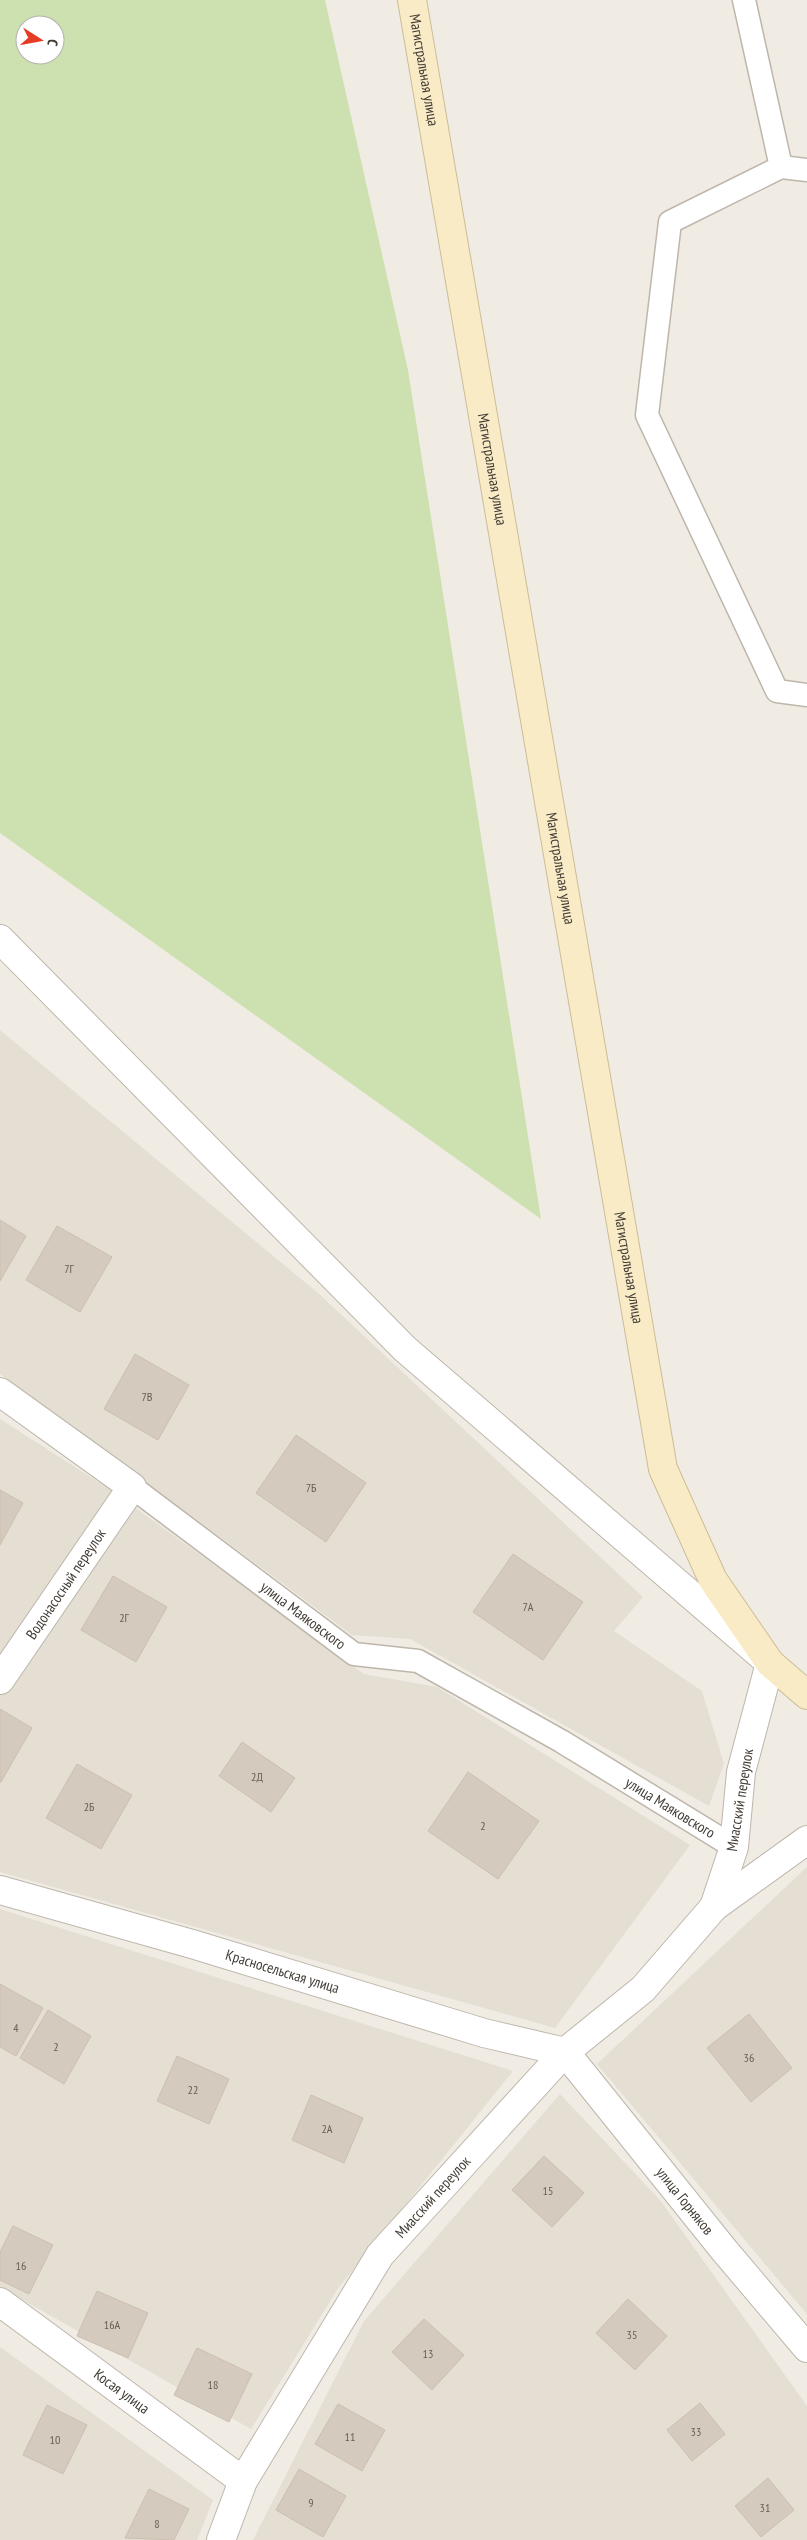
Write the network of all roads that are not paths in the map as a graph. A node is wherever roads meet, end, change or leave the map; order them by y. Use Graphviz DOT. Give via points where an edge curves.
graph roads {
  1 [pos="412,0"];
  2 [pos="744,0"];
  3 [pos="781,167"];
  4 [pos="807,170"];
  5 [pos="807,695"];
  6 [pos="0,939"];
  7 [pos="0,1392"];
  8 [pos="132,1487"];
  9 [pos="770,1663"];
  10 [pos="0,1680"];
  11 [pos="807,1695"];
  12 [pos="807,1840"];
  13 [pos="734,1847"];
  14 [pos="0,1890"];
  15 [pos="714,1907"];
  16 [pos="565,2052"];
  17 [pos="0,2302"];
  18 [pos="807,2348"];
  19 [pos="243,2481"];
  20 [pos="221,2540"];
  1 -- 9 [label="street, Магистральная улица" via="663,1469 714,1580"];
  2 -- 3 [label="lane"];
  3 -- 4 [label="lane"];
  3 -- 5 [label="lane" via="670,222 647,415 777,691"];
  6 -- 9 [label="street" via="404,1349"];
  7 -- 8 [label="street, улица Маяковского"];
  8 -- 10 [label="street, Водонасосный переулок"];
  8 -- 13 [label="lane, улица Маяковского" via="354,1654 418,1661 561,1741"];
  9 -- 11 [label="street, Магистральная улица"];
  9 -- 13 [label="street, Миасский переулок" via="741,1772"];
  12 -- 15 [label="street, Миасский переулок"];
  13 -- 15 [label="street, Миасский переулок"];
  14 -- 16 [label="street, Красносельская улица" via="192,1944 484,2033"];
  15 -- 16 [label="street, Миасский переулок" via="643,1989"];
  16 -- 18 [label="street, улица Горняков"];
  16 -- 19 [label="street, Миасский переулок" via="380,2255"];
  17 -- 19 [label="street, Косая улица"];
  19 -- 20 [label="street, Миасский переулок"];
}
